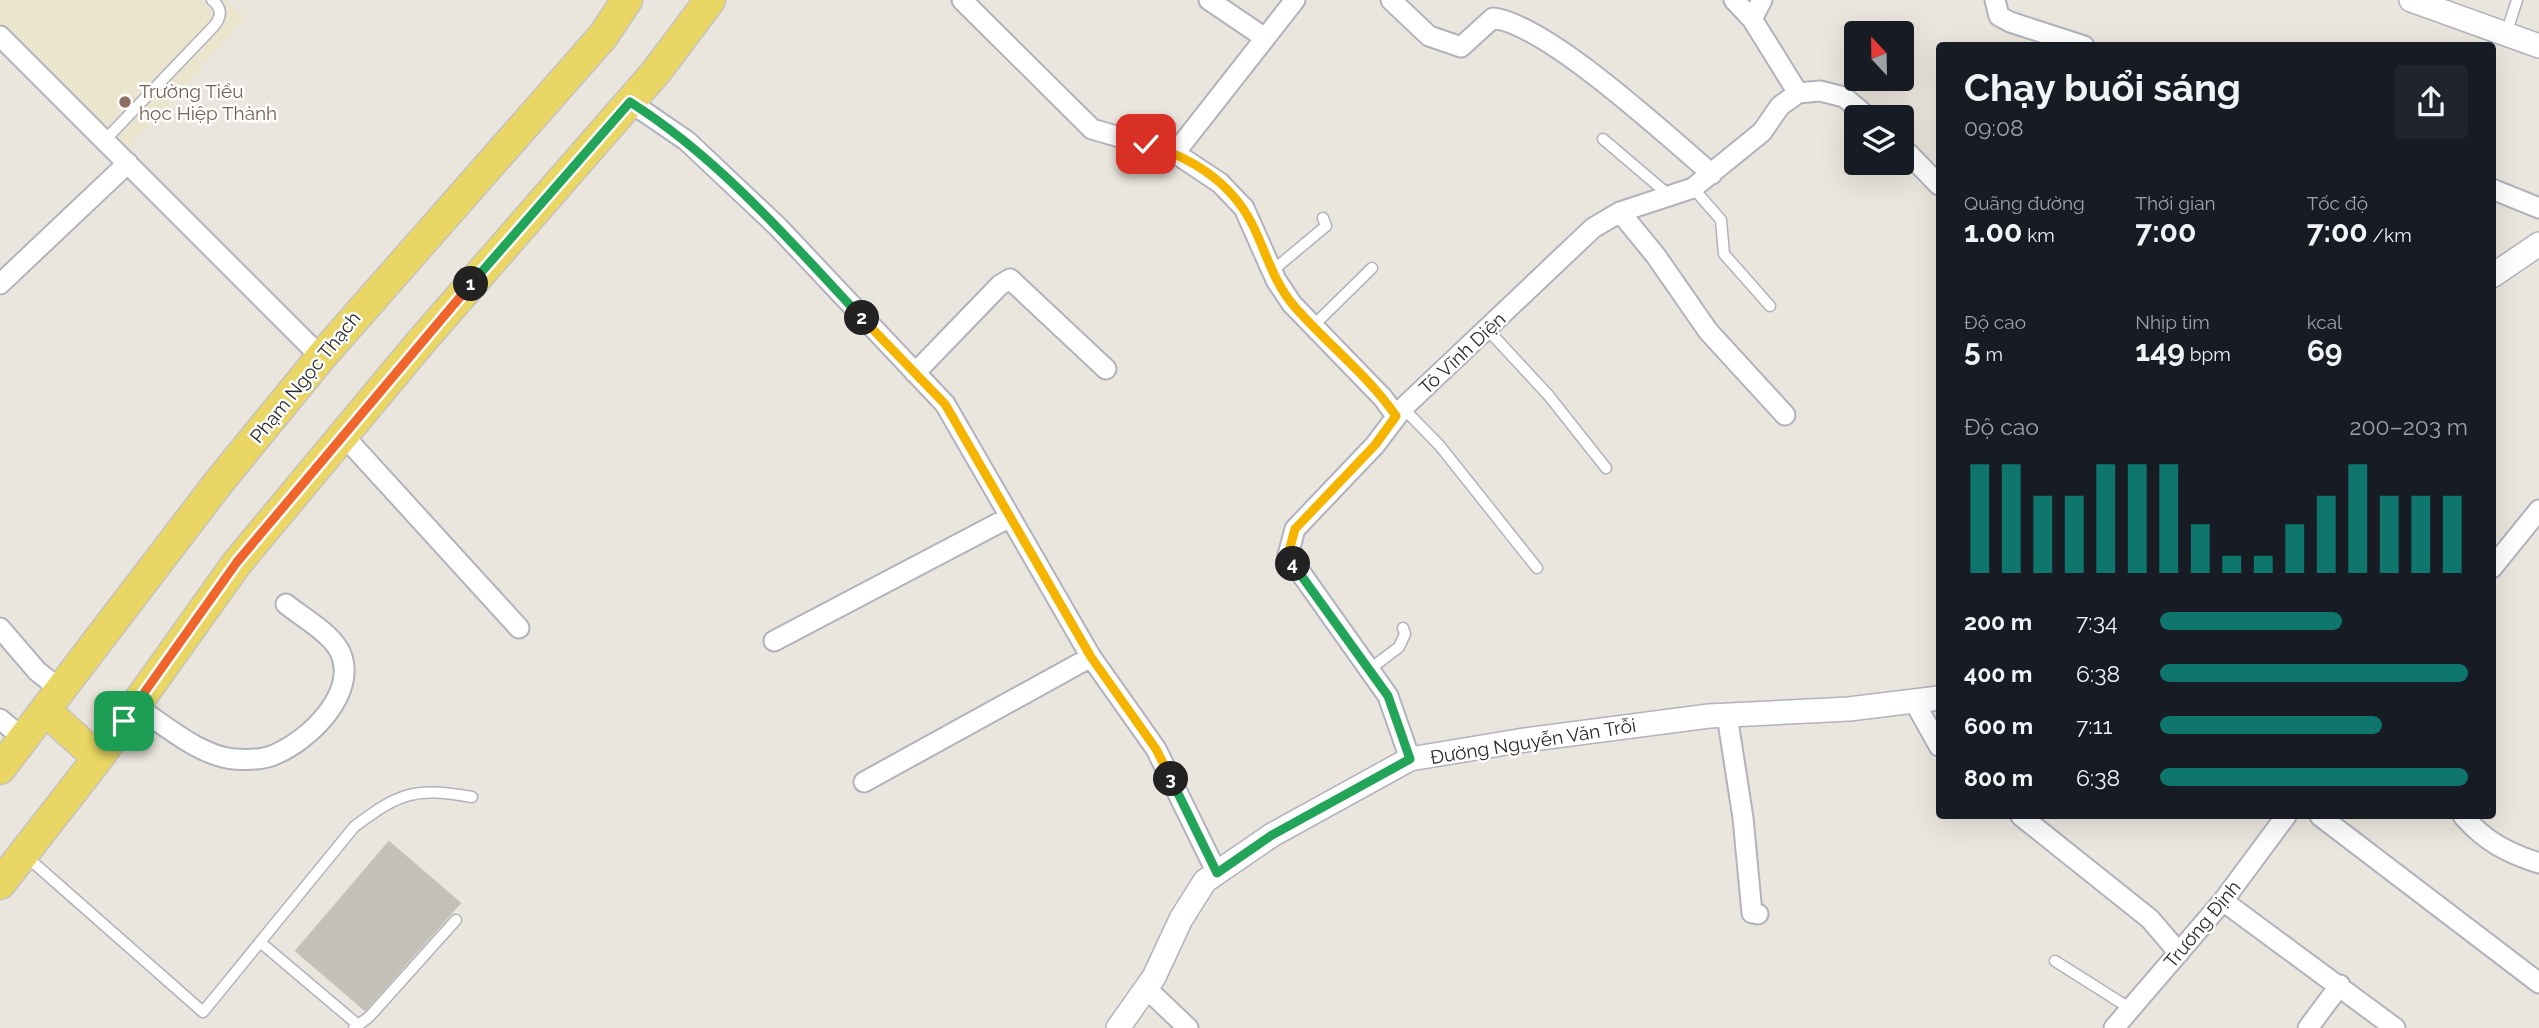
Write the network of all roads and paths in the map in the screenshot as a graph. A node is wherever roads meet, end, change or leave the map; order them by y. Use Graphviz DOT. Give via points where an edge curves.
graph roads {
  1 [pos="212,0"];
  2 [pos="628,0"];
  3 [pos="710,0"];
  4 [pos="962,0"];
  5 [pos="1209,0"];
  6 [pos="1295,0"];
  7 [pos="1391,0"];
  8 [pos="1504,0"];
  9 [pos="1734,0"];
  10 [pos="1762,0"];
  11 [pos="1995,0"];
  12 [pos="2411,0"];
  13 [pos="2517,0"];
  14 [pos="1493,18"];
  15 [pos="1752,19"];
  16 [pos="2506,34"];
  17 [pos="0,36"];
  18 [pos="1265,38"];
  19 [pos="2072,42"];
  20 [pos="2539,46"];
  21 [pos="1798,93"];
  22 [pos="630,102"];
  23 [pos="1854,105"];
  24 [pos="1603,139"];
  25 [pos="105,140"];
  26 [pos="1175,153"];
  27 [pos="1914,159"];
  28 [pos="128,163"];
  29 [pos="1712,174"];
  30 [pos="1936,182"];
  31 [pos="1693,188"];
  32 [pos="2496,191"];
  33 [pos="1671,197"];
  34 [pos="2539,208"];
  35 [pos="1619,212"];
  36 [pos="1323,218"];
  37 [pos="2539,244"];
  38 [pos="1371,268"];
  39 [pos="1272,271"];
  40 [pos="2496,273"];
  41 [pos="0,284"];
  42 [pos="1770,306"];
  43 [pos="1313,326"];
  44 [pos="1488,330"];
  45 [pos="321,357"];
  46 [pos="1106,369"];
  47 [pos="915,373"];
  48 [pos="1399,412"];
  49 [pos="1785,415"];
  50 [pos="343,435"];
  51 [pos="1606,468"];
  52 [pos="2538,512"];
  53 [pos="1010,517"];
  54 [pos="2496,563"];
  55 [pos="1537,568"];
  56 [pos="286,604"];
  57 [pos="0,628"];
  58 [pos="519,628"];
  59 [pos="1402,628"];
  60 [pos="774,641"];
  61 [pos="1091,657"];
  62 [pos="1370,669"];
  63 [pos="1936,699"];
  64 [pos="54,701"];
  65 [pos="1915,703"];
  66 [pos="135,706"];
  67 [pos="1727,715"];
  68 [pos="0,719"];
  69 [pos="24,739"];
  70 [pos="1936,741"];
  71 [pos="98,758"];
  72 [pos="1410,759"];
  73 [pos="0,769"];
  74 [pos="864,782"];
  75 [pos="472,797"];
  76 [pos="2025,819"];
  77 [pos="2284,819"];
  78 [pos="2324,819"];
  79 [pos="2466,819"];
  80 [pos="23,854"];
  81 [pos="2539,863"];
  82 [pos="1217,873"];
  83 [pos="0,884"];
  84 [pos="2223,901"];
  85 [pos="1758,914"];
  86 [pos="456,920"];
  87 [pos="260,942"];
  88 [pos="2179,953"];
  89 [pos="2054,961"];
  90 [pos="2539,983"];
  91 [pos="2340,985"];
  92 [pos="1146,988"];
  93 [pos="2131,1009"];
  94 [pos="355,1026"];
  95 [pos="1118,1028"];
  96 [pos="1188,1028"];
  97 [pos="2115,1028"];
  98 [pos="2308,1028"];
  99 [pos="2395,1028"];
  1 -- 25 [label="lane" via="220,8 219,20"];
  2 -- 45 [label="main road, Phạm Ngọc Thạch" via="604,36"];
  3 -- 22 [label="main road"];
  4 -- 26 [label="street" via="1092,129"];
  5 -- 18 [label="street"];
  6 -- 18 [label="street"];
  7 -- 14 [label="street" via="1429,36 1461,47"];
  8 -- 14 [label="street"];
  9 -- 15 [label="street"];
  10 -- 15 [label="street"];
  11 -- 19 [label="street" via="1999,16"];
  12 -- 16 [label="street"];
  13 -- 16 [label="lane"];
  14 -- 29 [label="street" via="1511,20 1566,55"];
  15 -- 21 [label="street"];
  16 -- 20 [label="street"];
  17 -- 25 [label="street"];
  18 -- 26 [label="street"];
  21 -- 23 [label="street" via="1820,91 1844,97"];
  21 -- 29 [label="street, Tô Vĩnh Diện" via="1780,106 1762,132"];
  22 -- 47 [label="street" via="687,141 778,227"];
  22 -- 50 [label="main road"];
  24 -- 33 [label="lane"];
  25 -- 28 [label="street"];
  26 -- 39 [label="street" via="1220,183 1244,208"];
  27 -- 30 [label="street"];
  28 -- 41 [label="street"];
  28 -- 45 [label="street"];
  29 -- 31 [label="street, Tô Vĩnh Diện"];
  31 -- 33 [label="street, Tô Vĩnh Diện"];
  31 -- 42 [label="lane" via="1721,220 1724,254"];
  32 -- 34 [label="street"];
  33 -- 35 [label="street, Tô Vĩnh Diện"];
  35 -- 44 [label="street, Tô Vĩnh Diện" via="1593,228"];
  35 -- 49 [label="street" via="1708,331"];
  36 -- 39 [label="lane" via="1326,226"];
  37 -- 40 [label="street"];
  38 -- 43 [label="lane"];
  39 -- 43 [label="street" via="1292,304"];
  43 -- 48 [label="street"];
  44 -- 48 [label="street, Tô Vĩnh Diện"];
  44 -- 51 [label="lane"];
  45 -- 64 [label="main road, Phạm Ngọc Thạch" via="219,482"];
  46 -- 47 [label="street" via="1007,279"];
  47 -- 53 [label="street" via="945,404"];
  48 -- 55 [label="lane" via="1440,446"];
  48 -- 62 [label="street, Tô Vĩnh Diện" via="1375,445 1295,529 1288,555"];
  50 -- 58 [label="street"];
  50 -- 66 [label="main road" via="237,562"];
  52 -- 54 [label="street"];
  53 -- 60 [label="street"];
  53 -- 61 [label="street"];
  56 -- 66 [label="street" via="338,647 344,663 343,685 335,699 292,746 260,758 231,759 202,748"];
  57 -- 64 [label="street" via="37,671"];
  59 -- 62 [label="lane" via="1405,634 1399,647"];
  61 -- 74 [label="street"];
  61 -- 82 [label="street" via="1156,749"];
  62 -- 72 [label="street, Tô Vĩnh Diện" via="1388,696"];
  63 -- 65 [label="street, Đường Nguyễn Văn Trỗi"];
  64 -- 69 [label="main road, Phạm Ngọc Thạch"];
  64 -- 71 [label="main road"];
  65 -- 67 [label="street, Đường Nguyễn Văn Trỗi"];
  65 -- 70 [label="street"];
  66 -- 71 [label="main road"];
  67 -- 72 [label="street, Đường Nguyễn Văn Trỗi"];
  67 -- 85 [label="street" via="1752,913"];
  68 -- 69 [label="street"];
  69 -- 73 [label="main road, Phạm Ngọc Thạch"];
  71 -- 80 [label="main road"];
  72 -- 82 [label="street, Đường Nguyễn Văn Trỗi" via="1272,835"];
  75 -- 87 [label="lane" via="434,790 383,806 354,827"];
  76 -- 88 [label="street" via="2150,919"];
  77 -- 84 [label="street, Trương Định"];
  78 -- 90 [label="street"];
  79 -- 81 [label="street" via="2507,853"];
  80 -- 83 [label="main road"];
  80 -- 87 [label="lane" via="203,1012"];
  82 -- 92 [label="street, Đường Nguyễn Văn Trỗi" via="1205,881 1181,919"];
  84 -- 88 [label="street, Trương Định"];
  84 -- 91 [label="street"];
  86 -- 94 [label="lane" via="369,1017"];
  87 -- 94 [label="lane"];
  88 -- 93 [label="street, Trương Định"];
  89 -- 93 [label="lane"];
  91 -- 98 [label="street"];
  91 -- 99 [label="street"];
  92 -- 95 [label="street, Đường Nguyễn Văn Trỗi"];
  92 -- 96 [label="street"];
  93 -- 97 [label="street, Trương Định"];
}
